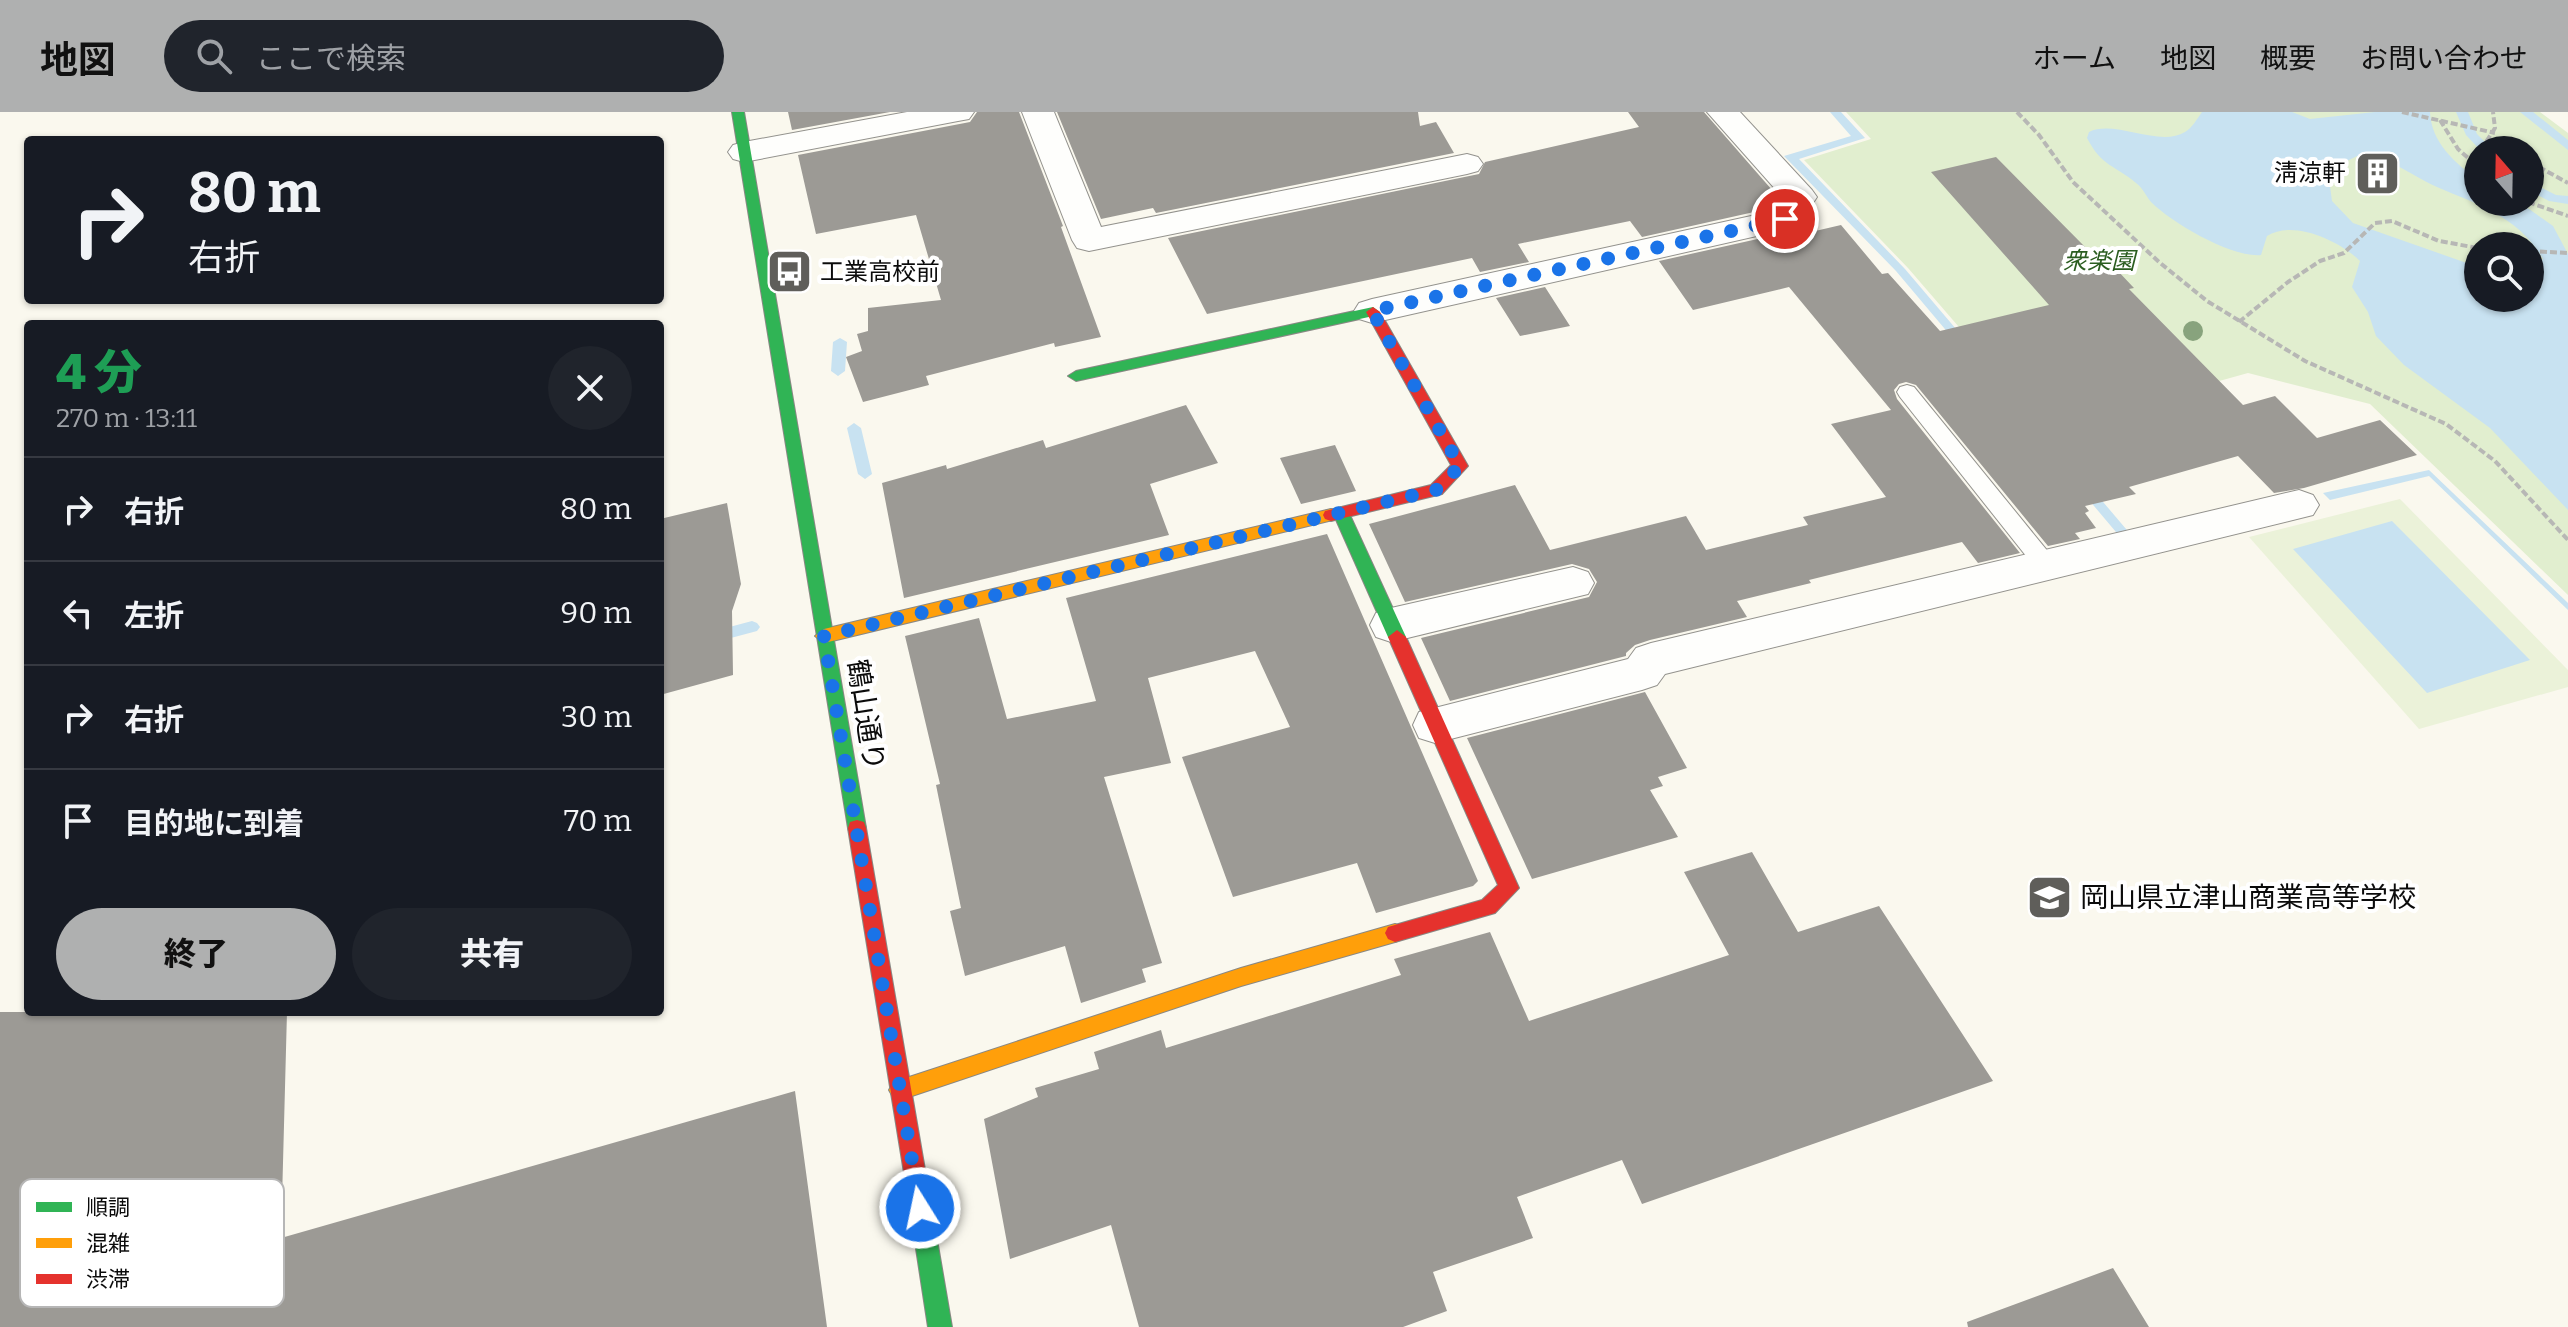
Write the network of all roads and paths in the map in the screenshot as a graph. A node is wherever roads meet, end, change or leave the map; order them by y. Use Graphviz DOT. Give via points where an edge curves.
graph roads {
  1 [pos="738,112"];
  2 [pos="958,112"];
  3 [pos="1038,112"];
  4 [pos="1723,112"];
  5 [pos="2017,112"];
  6 [pos="2402,112"];
  7 [pos="2493,112"];
  8 [pos="2439,119"];
  9 [pos="2495,133"];
  10 [pos="2493,136"];
  11 [pos="744,152"];
  12 [pos="2464,155"];
  13 [pos="1467,164"];
  14 [pos="2544,170"];
  15 [pos="2568,183"];
  16 [pos="2544,208"];
  17 [pos="2568,217"];
  18 [pos="2464,247"];
  19 [pos="2544,252"];
  20 [pos="2568,253"];
  21 [pos="1372,311"];
  22 [pos="2239,322"];
  23 [pos="1076,376"];
  24 [pos="1907,392"];
  25 [pos="2299,505"];
  26 [pos="1341,513"];
  27 [pos="2568,540"];
  28 [pos="2046,565"];
  29 [pos="1573,583"];
  30 [pos="1391,625"];
  31 [pos="824,636"];
  32 [pos="1435,725"];
  33 [pos="900,1090"];
  34 [pos="940,1327"];
  1 -- 11 [label="street, 鶴山通り"];
  2 -- 11 [label="street"];
  3 -- 13 [label="street" via="1089,240"];
  4 -- 21 [label="street" via="1800,197 1785,219"];
  5 -- 22 [label="path" via="2073,182 2159,262"];
  6 -- 8 [label="path"];
  7 -- 9 [label="path"];
  8 -- 9 [label="path"];
  8 -- 12 [label="path"];
  9 -- 10 [label="path"];
  11 -- 31 [label="street, 鶴山通り"];
  14 -- 15 [label="path"];
  16 -- 17 [label="path"];
  18 -- 22 [label="path" via="2382,221 2367,227 2344,253 2288,282"];
  19 -- 20 [label="path"];
  21 -- 23 [label="street"];
  21 -- 26 [label="street" via="1460,466 1436,490"];
  22 -- 27 [label="path" via="2305,361 2446,424 2495,461"];
  24 -- 28 [label="lane"];
  25 -- 28 [label="street"];
  26 -- 30 [label="street"];
  26 -- 31 [label="street"];
  28 -- 32 [label="street" via="1651,660 1642,673"];
  29 -- 30 [label="street"];
  30 -- 32 [label="street"];
  31 -- 33 [label="street, 鶴山通り"];
  32 -- 33 [label="street" via="1509,888 1488,907 1241,977"];
  33 -- 34 [label="street, 鶴山通り"];
}
